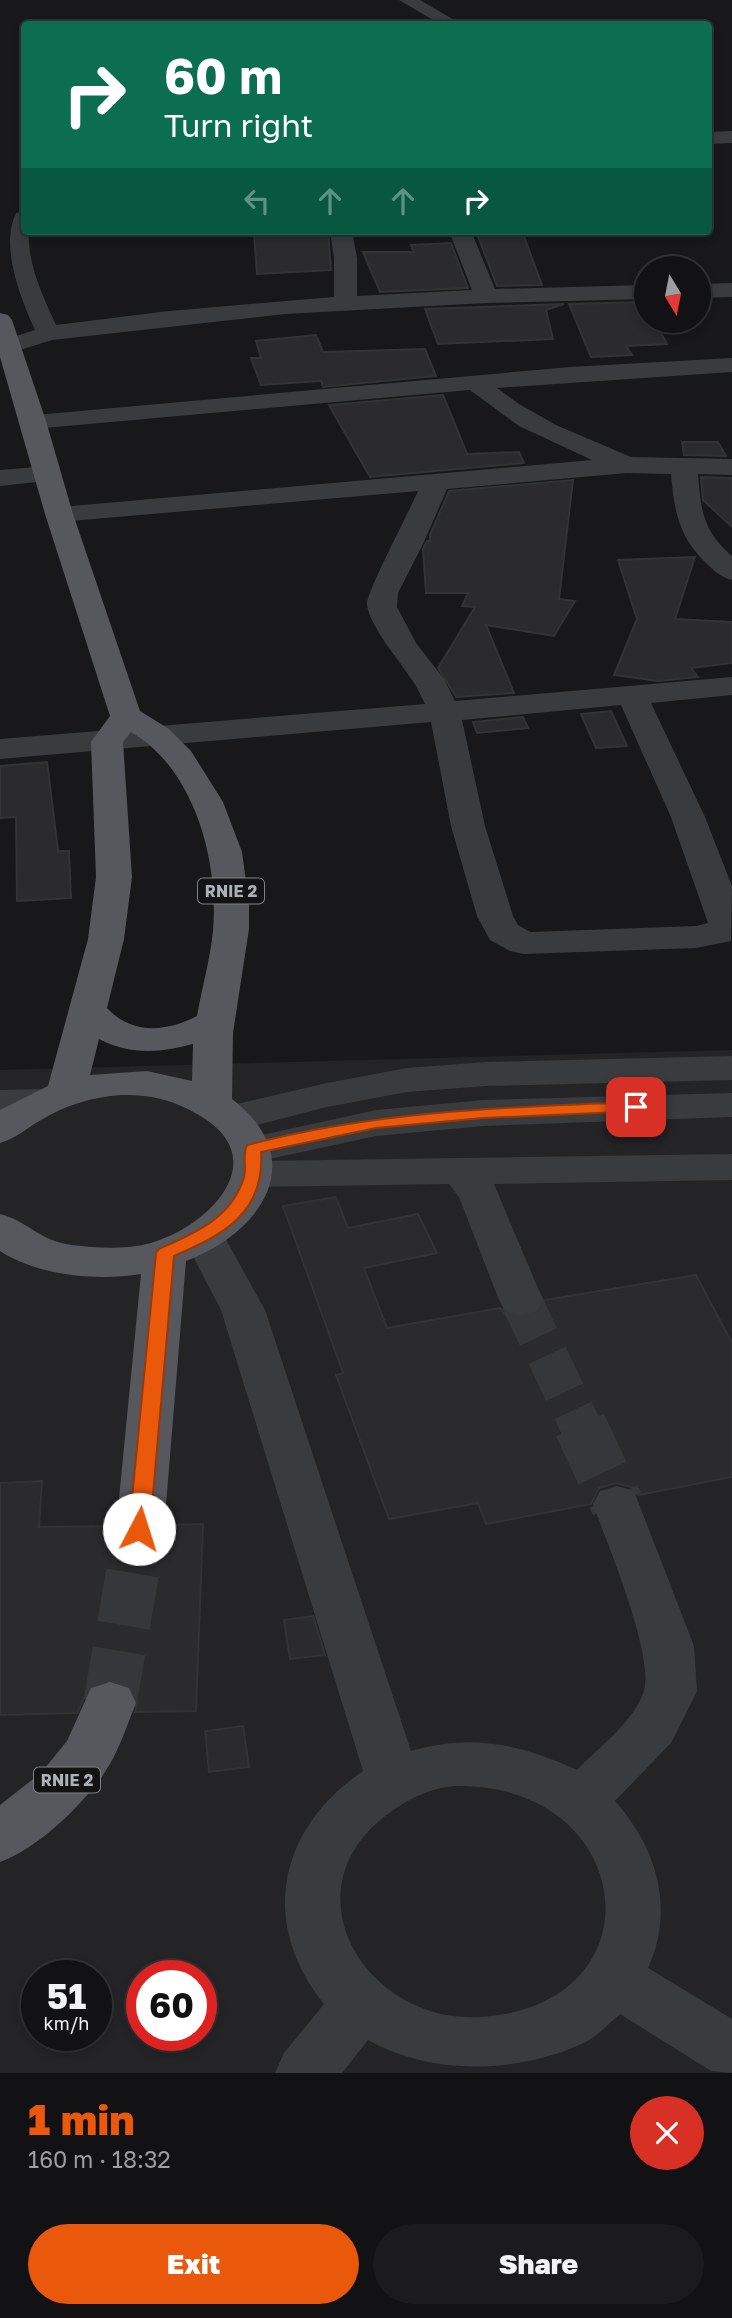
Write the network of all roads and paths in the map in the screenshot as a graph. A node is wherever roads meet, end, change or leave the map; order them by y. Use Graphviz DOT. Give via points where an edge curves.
graph roads {
  1 [pos="408,0"];
  2 [pos="446,21"];
  3 [pos="732,137"];
  4 [pos="712,138"];
  5 [pos="20,206"];
  6 [pos="342,235"];
  7 [pos="462,235"];
  8 [pos="732,290"];
  9 [pos="711,291"];
  10 [pos="634,292"];
  11 [pos="486,296"];
  12 [pos="346,303"];
  13 [pos="0,320"];
  14 [pos="48,333"];
  15 [pos="7,347"];
  16 [pos="732,365"];
  17 [pos="477,383"];
  18 [pos="33,421"];
  19 [pos="626,465"];
  20 [pos="684,466"];
  21 [pos="732,467"];
  22 [pos="47,474"];
  23 [pos="0,478"];
  24 [pos="435,484"];
  25 [pos="59,514"];
  26 [pos="732,571"];
  27 [pos="732,686"];
  28 [pos="632,695"];
  29 [pos="445,713"];
  30 [pos="117,729"];
  31 [pos="161,737"];
  32 [pos="0,748"];
  33 [pos="725,936"];
  34 [pos="88,1010"];
  35 [pos="216,1021"];
  36 [pos="732,1068"];
  37 [pos="732,1090"];
  38 [pos="56,1096"];
  39 [pos="0,1102"];
  40 [pos="732,1105"];
  41 [pos="0,1130"];
  42 [pos="240,1136"];
  43 [pos="732,1167"];
  44 [pos="458,1170"];
  45 [pos="2,1233"];
  46 [pos="185,1245"];
  47 [pos="521,1300"];
  48 [pos="617,1504"];
  49 [pos="139,1529"];
  50 [pos="110,1703"];
  51 [pos="393,1780"];
  52 [pos="580,1801"];
  53 [pos="0,1838"];
  54 [pos="615,1979"];
  55 [pos="361,2003"];
  56 [pos="732,2050"];
  57 [pos="474,2059"];
  58 [pos="305,2073"];
  1 -- 2 [label="street"];
  3 -- 4 [label="street"];
  5 -- 14 [label="street" via="23,275"];
  6 -- 12 [label="street" via="348,266"];
  7 -- 11 [label="street"];
  8 -- 9 [label="street"];
  10 -- 11 [label="street"];
  11 -- 12 [label="street"];
  12 -- 14 [label="street"];
  13 -- 15 [label="main road"];
  14 -- 15 [label="street"];
  15 -- 18 [label="main road"];
  16 -- 17 [label="street"];
  17 -- 18 [label="street"];
  17 -- 19 [label="street" via="523,419"];
  18 -- 22 [label="main road"];
  19 -- 20 [label="street"];
  19 -- 24 [label="street"];
  20 -- 21 [label="street"];
  20 -- 26 [label="street" via="687,515 694,534"];
  22 -- 23 [label="street"];
  22 -- 25 [label="main road"];
  24 -- 25 [label="street"];
  24 -- 29 [label="street" via="383,593 382,607"];
  25 -- 30 [label="main road"];
  27 -- 28 [label="street"];
  28 -- 29 [label="street"];
  28 -- 33 [label="street" via="688,817 725,914"];
  29 -- 31 [label="street"];
  29 -- 33 [label="street" via="468,826 503,932 523,943"];
  30 -- 31 [label="main road, RNIE 2"];
  30 -- 32 [label="street"];
  30 -- 34 [label="main road" via="114,877 106,939"];
  31 -- 35 [label="main road, RNIE 2" via="195,782 224,849 231,927"];
  34 -- 35 [label="main road" via="98,1025 142,1041 196,1033"];
  34 -- 38 [label="main road"];
  35 -- 42 [label="main road, RNIE 2"];
  36 -- 42 [label="street" via="407,1080 327,1095"];
  37 -- 42 [label="street" via="405,1103"];
  38 -- 39 [label="street"];
  38 -- 41 [label="main road" via="22,1110"];
  38 -- 42 [label="main road" via="118,1083 169,1087"];
  40 -- 42 [label="street" via="483,1113"];
  42 -- 44 [label="street"];
  42 -- 46 [label="main road, RNIE 2" via="246,1197 229,1218"];
  43 -- 44 [label="street"];
  44 -- 47 [label="street" via="480,1197"];
  45 -- 46 [label="main road, RNIE 2" via="36,1251 75,1261 118,1262"];
  46 -- 49 [label="main road"];
  46 -- 51 [label="street" via="243,1310"];
  48 -- 52 [label="street" via="668,1646 671,1691 652,1728"];
  50 -- 53 [label="main road, RNIE 2" via="87,1755 60,1789"];
  51 -- 52 [label="street" via="439,1765 489,1764 537,1776"];
  51 -- 55 [label="street" via="355,1805 327,1839 313,1880 314,1924 330,1966"];
  52 -- 54 [label="street" via="615,1838 634,1884 634,1933"];
  54 -- 56 [label="street"];
  54 -- 57 [label="street" via="586,2011 547,2034 503,2045"];
  55 -- 57 [label="street" via="405,2032"];
  55 -- 58 [label="street"];
}
